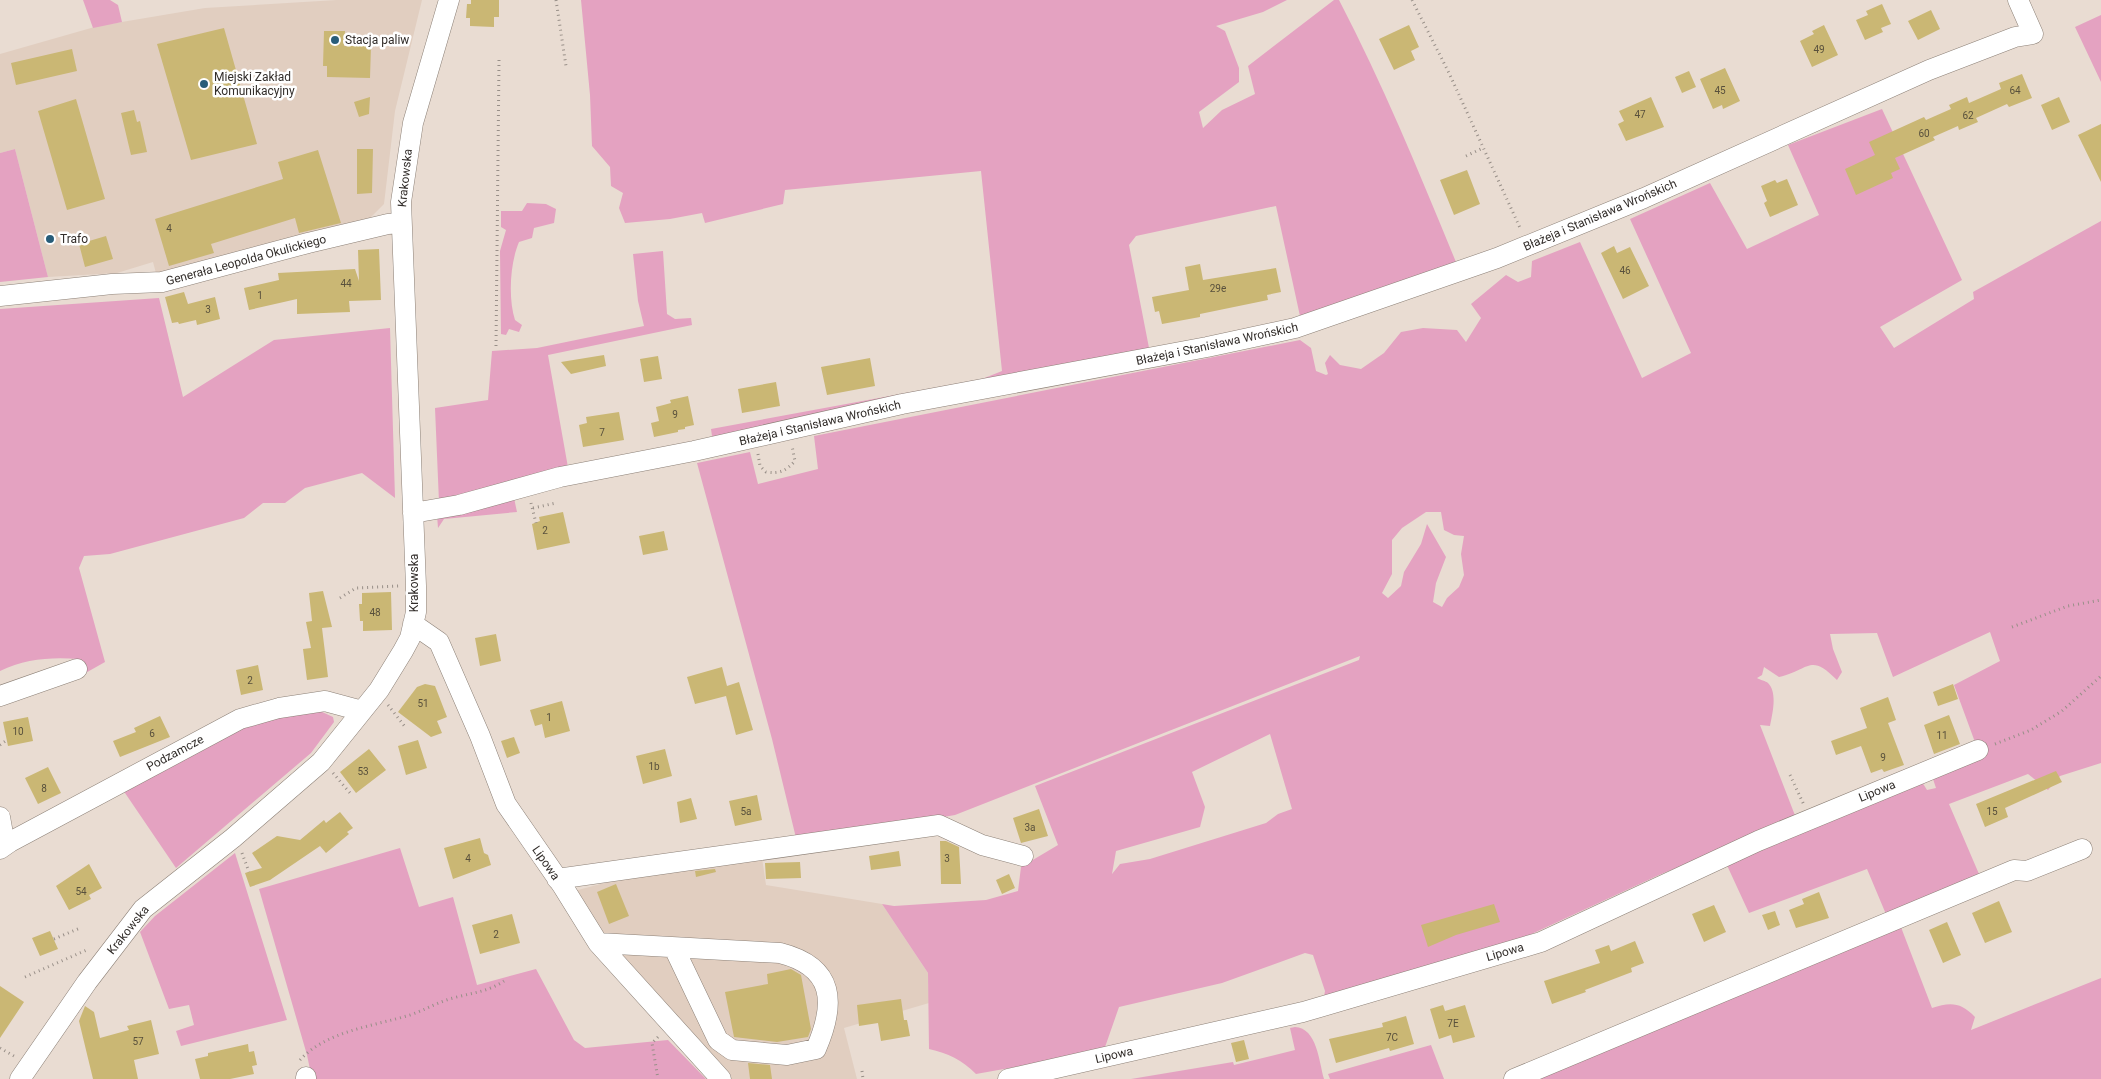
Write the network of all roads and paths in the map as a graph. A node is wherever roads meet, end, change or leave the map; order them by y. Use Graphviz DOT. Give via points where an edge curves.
graph roads {
  1 [pos="449,0"];
  2 [pos="556,0"];
  3 [pos="1412,0"];
  4 [pos="2018,0"];
  5 [pos="499,60"];
  6 [pos="566,66"];
  7 [pos="1483,148"];
  8 [pos="1466,156"];
  9 [pos="401,223"];
  10 [pos="1528,245"];
  11 [pos="0,296"];
  12 [pos="496,346"];
  13 [pos="788,430"];
  14 [pos="751,438"];
  15 [pos="530,498"];
  16 [pos="556,503"];
  17 [pos="532,508"];
  18 [pos="413,513"];
  19 [pos="536,522"];
  20 [pos="401,586"];
  21 [pos="340,598"];
  22 [pos="2101,600"];
  23 [pos="413,624"];
  24 [pos="2012,627"];
  25 [pos="77,669"];
  26 [pos="2101,676"];
  27 [pos="0,696"];
  28 [pos="386,703"];
  29 [pos="362,710"];
  30 [pos="406,728"];
  31 [pos="7,740"];
  32 [pos="0,744"];
  33 [pos="1978,750"];
  34 [pos="336,775"];
  35 [pos="1790,775"];
  36 [pos="350,793"];
  37 [pos="1806,809"];
  38 [pos="0,817"];
  39 [pos="2,847"];
  40 [pos="240,848"];
  41 [pos="2082,849"];
  42 [pos="1023,856"];
  43 [pos="249,872"];
  44 [pos="557,879"];
  45 [pos="80,928"];
  46 [pos="54,939"];
  47 [pos="598,944"];
  48 [pos="674,948"];
  49 [pos="83,952"];
  50 [pos="25,976"];
  51 [pos="504,981"];
  52 [pos="671,1024"];
  53 [pos="0,1048"];
  54 [pos="20,1069"];
  55 [pos="862,1071"];
  56 [pos="302,1074"];
  57 [pos="658,1079"];
  58 [pos="721,1079"];
  59 [pos="863,1079"];
  60 [pos="1008,1079"];
  61 [pos="1514,1079"];
  1 -- 9 [label="street, Krakowska" via="409,142"];
  2 -- 6 [label="path"];
  3 -- 7 [label="path"];
  4 -- 10 [label="street, Błażeja i Stanisława Wrońskich" via="2033,34 2015,37 1929,70 1644,198"];
  5 -- 12 [label="path"];
  7 -- 8 [label="path"];
  7 -- 10 [label="path"];
  9 -- 11 [label="street, Generała Leopolda Okulickiego" via="308,243 162,282"];
  9 -- 18 [label="street, Krakowska"];
  10 -- 13 [label="street, Błażeja i Stanisława Wrońskich" via="1295,328 1207,348 902,404"];
  13 -- 14 [label="street, Błażeja i Stanisława Wrońskich"];
  13 -- 14 [label="path" via="795,461 788,470 776,474 766,472 760,466 758,450"];
  14 -- 18 [label="street, Błażeja i Stanisława Wrońskich" via="560,477 459,505"];
  15 -- 17 [label="path"];
  16 -- 17 [label="path"];
  17 -- 19 [label="path"];
  18 -- 23 [label="street, Krakowska" via="416,586"];
  20 -- 21 [label="path" via="356,588"];
  22 -- 24 [label="path" via="2068,606"];
  23 -- 29 [label="street, Krakowska" via="403,651 379,690"];
  23 -- 44 [label="street, Lipowa" via="439,642 506,804"];
  25 -- 27 [label="street"];
  26 -- 33 [label="path" via="2062,711 2030,730"];
  28 -- 30 [label="path"];
  29 -- 39 [label="street, Podzamcze" via="325,700 240,719"];
  29 -- 54 [label="street, Krakowska" via="321,762 143,909"];
  31 -- 32 [label="path"];
  33 -- 60 [label="street, Lipowa" via="1758,840 1541,942 1313,1014"];
  34 -- 36 [label="path"];
  35 -- 37 [label="path"];
  38 -- 39 [label="street"];
  40 -- 43 [label="path"];
  41 -- 61 [label="street" via="2027,871 2014,870"];
  42 -- 44 [label="street" via="982,845 938,825"];
  44 -- 47 [label="street, Lipowa"];
  45 -- 46 [label="path"];
  47 -- 48 [label="street"];
  47 -- 52 [label="street, Lipowa"];
  48 -- 48 [label="street" via="780,952 798,957 814,967 830,998 825,1029 816,1049 787,1054 732,1050 718,1040"];
  49 -- 50 [label="path"];
  51 -- 56 [label="path" via="483,992 443,1001 411,1015 372,1024 328,1041 308,1052"];
  52 -- 57 [label="path" via="652,1043"];
  52 -- 58 [label="street, Lipowa"];
  53 -- 54 [label="path"];
  55 -- 59 [label="path"];
}
